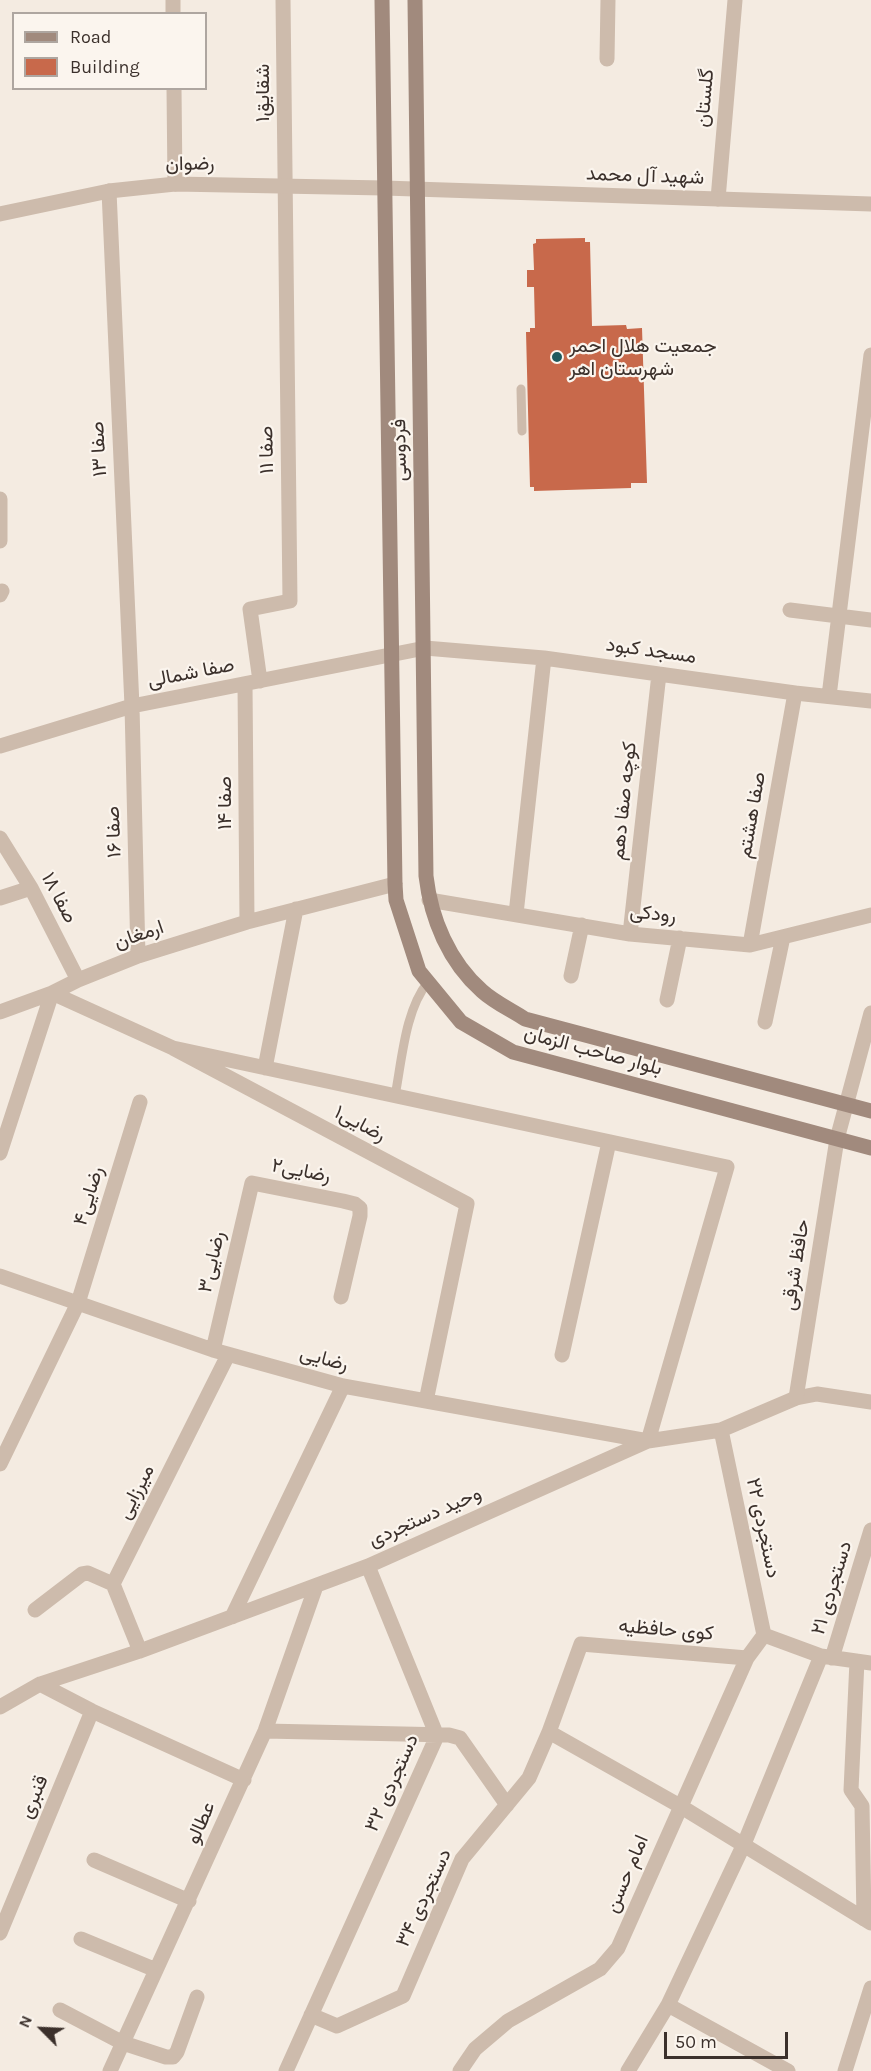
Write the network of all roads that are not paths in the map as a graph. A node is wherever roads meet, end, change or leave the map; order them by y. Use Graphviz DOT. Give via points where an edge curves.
graph roads {
  1 [pos="284,0"];
  2 [pos="382,0"];
  3 [pos="415,0"];
  4 [pos="608,0"];
  5 [pos="735,0"];
  6 [pos="607,59"];
  7 [pos="174,90"];
  8 [pos="175,184"];
  9 [pos="285,186"];
  10 [pos="384,188"];
  11 [pos="417,189"];
  12 [pos="109,191"];
  13 [pos="718,199"];
  14 [pos="871,204"];
  15 [pos="0,214"];
  16 [pos="871,355"];
  17 [pos="521,389"];
  18 [pos="522,431"];
  19 [pos="0,499"];
  20 [pos="0,541"];
  21 [pos="790,610"];
  22 [pos="839,616"];
  23 [pos="871,620"];
  24 [pos="425,648"];
  25 [pos="393,655"];
  26 [pos="544,658"];
  27 [pos="659,674"];
  28 [pos="253,682"];
  29 [pos="795,693"];
  30 [pos="829,696"];
  31 [pos="871,701"];
  32 [pos="132,706"];
  33 [pos="0,746"];
  34 [pos="0,838"];
  35 [pos="395,884"];
  36 [pos="31,888"];
  37 [pos="0,898"];
  38 [pos="429,900"];
  39 [pos="296,909"];
  40 [pos="516,914"];
  41 [pos="871,915"];
  42 [pos="247,922"];
  43 [pos="582,925"];
  44 [pos="630,934"];
  45 [pos="783,937"];
  46 [pos="680,938"];
  47 [pos="750,945"];
  48 [pos="138,956"];
  49 [pos="571,976"];
  50 [pos="78,980"];
  51 [pos="428,982"];
  52 [pos="52,993"];
  53 [pos="667,1000"];
  54 [pos="0,1011"];
  55 [pos="871,1013"];
  56 [pos="765,1022"];
  57 [pos="173,1048"];
  58 [pos="266,1068"];
  59 [pos="395,1096"];
  60 [pos="140,1102"];
  61 [pos="845,1105"];
  62 [pos="871,1111"];
  63 [pos="837,1139"];
  64 [pos="609,1142"];
  65 [pos="871,1148"];
  66 [pos="0,1153"];
  67 [pos="252,1183"];
  68 [pos="0,1276"];
  69 [pos="341,1297"];
  70 [pos="78,1303"];
  71 [pos="221,1352"];
  72 [pos="562,1355"];
  73 [pos="343,1386"];
  74 [pos="796,1398"];
  75 [pos="426,1401"];
  76 [pos="871,1402"];
  77 [pos="721,1430"];
  78 [pos="648,1441"];
  79 [pos="0,1464"];
  80 [pos="871,1530"];
  81 [pos="368,1566"];
  82 [pos="113,1584"];
  83 [pos="316,1586"];
  84 [pos="35,1610"];
  85 [pos="232,1617"];
  86 [pos="764,1635"];
  87 [pos="581,1644"];
  88 [pos="140,1651"];
  89 [pos="827,1657"];
  90 [pos="747,1658"];
  91 [pos="864,1662"];
  92 [pos="40,1684"];
  93 [pos="0,1707"];
  94 [pos="92,1711"];
  95 [pos="265,1731"];
  96 [pos="549,1732"];
  97 [pos="437,1736"];
  98 [pos="244,1780"];
  99 [pos="507,1805"];
  100 [pos="680,1806"];
  101 [pos="744,1844"];
  102 [pos="94,1860"];
  103 [pos="189,1901"];
  104 [pos="868,1921"];
  105 [pos="0,1933"];
  106 [pos="81,1939"];
  107 [pos="156,1970"];
  108 [pos="871,1988"];
  109 [pos="197,1997"];
  110 [pos="668,2005"];
  111 [pos="60,2010"];
  112 [pos="311,2014"];
  113 [pos="123,2043"];
  114 [pos="110,2071"];
  115 [pos="286,2071"];
  116 [pos="460,2071"];
  117 [pos="628,2071"];
  118 [pos="788,2071"];
  119 [pos="845,2071"];
  1 -- 9 [label="street, شقایق۱"];
  2 -- 10 [label="main road, فردوسی"];
  3 -- 11 [label="main road, فردوسی"];
  4 -- 6 [label="street"];
  5 -- 13 [label="street, گلستان"];
  7 -- 8 [label="street"];
  8 -- 9 [label="street, رضوان"];
  8 -- 12 [label="street, رضوان"];
  9 -- 10 [label="street, رضوان"];
  9 -- 28 [label="street, صفا ۱۱" via="290,601 250,609"];
  10 -- 11 [label="street, شهید آل محمد"];
  10 -- 25 [label="main road, فردوسی"];
  11 -- 13 [label="street, شهید آل محمد"];
  11 -- 24 [label="main road, فردوسی"];
  12 -- 15 [label="street, رضوان"];
  12 -- 32 [label="street, صفا ۱۳"];
  13 -- 14 [label="street, شهید آل محمد"];
  16 -- 22 [label="street"];
  17 -- 18 [label="lane"];
  19 -- 20 [label="street"];
  21 -- 22 [label="street"];
  22 -- 23 [label="street"];
  22 -- 30 [label="street"];
  24 -- 25 [label="street, صفا شمالی"];
  24 -- 26 [label="street, مسجد کبود"];
  24 -- 38 [label="main road, فردوسی"];
  25 -- 28 [label="street, صفا شمالی"];
  25 -- 35 [label="main road, فردوسی"];
  26 -- 27 [label="street, مسجد کبود"];
  26 -- 40 [label="street"];
  27 -- 29 [label="street, مسجد کبود"];
  27 -- 44 [label="street, کوچه صفا دهم"];
  28 -- 32 [label="street, صفا شمالی"];
  28 -- 42 [label="street, صفا ۱۴"];
  29 -- 30 [label="street, مسجد کبود"];
  29 -- 47 [label="street, صفا هشتم"];
  30 -- 31 [label="street, مسجد کبود"];
  32 -- 33 [label="street, صفا شمالی"];
  32 -- 48 [label="street, صفا ۱۶"];
  34 -- 36 [label="street, صفا ۱۸"];
  35 -- 39 [label="street, ارمغان"];
  35 -- 51 [label="main road, بلوار صاحب الزمان" via="396,900 419,970"];
  36 -- 37 [label="street"];
  36 -- 50 [label="street, صفا ۱۸"];
  38 -- 40 [label="street, رودکی"];
  38 -- 61 [label="main road, بلوار صاحب الزمان" via="449,953 482,991 525,1018"];
  39 -- 42 [label="street, ارمغان"];
  39 -- 58 [label="street"];
  40 -- 43 [label="street, رودکی"];
  41 -- 45 [label="street, رودکی"];
  42 -- 48 [label="street, ارمغان"];
  43 -- 44 [label="street, رودکی"];
  43 -- 49 [label="street"];
  44 -- 46 [label="street, رودکی"];
  45 -- 47 [label="street, رودکی"];
  45 -- 56 [label="street"];
  46 -- 47 [label="street, رودکی"];
  46 -- 53 [label="street"];
  48 -- 50 [label="street, ارمغان"];
  50 -- 52 [label="street, ارمغان"];
  51 -- 59 [label="lane" via="418,994 411,1017"];
  51 -- 63 [label="main road, بلوار صاحب الزمان" via="461,1023 513,1052"];
  52 -- 54 [label="street, ارمغان"];
  52 -- 57 [label="street, رضایی۱"];
  52 -- 66 [label="street"];
  55 -- 61 [label="street"];
  57 -- 58 [label="street"];
  57 -- 75 [label="street, رضایی۱" via="467,1204"];
  58 -- 59 [label="street"];
  59 -- 64 [label="street"];
  60 -- 70 [label="street, رضایی۴"];
  61 -- 62 [label="main road, بلوار صاحب الزمان"];
  61 -- 63 [label="street, حافظ شرقی"];
  63 -- 65 [label="main road, بلوار صاحب الزمان"];
  63 -- 74 [label="street, حافظ شرقی"];
  64 -- 72 [label="street"];
  64 -- 78 [label="street" via="727,1167"];
  67 -- 69 [label="street, رضایی۲" via="360,1208"];
  67 -- 71 [label="street, رضایی۳"];
  68 -- 70 [label="street, رضایی"];
  70 -- 71 [label="street, رضایی"];
  70 -- 79 [label="street, رضایی۴"];
  71 -- 73 [label="street, رضایی"];
  71 -- 82 [label="street, میرزایی"];
  73 -- 75 [label="street, رضایی"];
  73 -- 85 [label="street"];
  74 -- 76 [label="street, وحید دستجردی" via="817,1395"];
  74 -- 77 [label="street, وحید دستجردی"];
  75 -- 78 [label="street, رضایی"];
  77 -- 78 [label="street, وحید دستجردی"];
  77 -- 86 [label="street, دستجردی ۲۲"];
  78 -- 81 [label="street, وحید دستجردی"];
  80 -- 89 [label="street, دستجردی ۲۱"];
  81 -- 83 [label="street, وحید دستجردی"];
  81 -- 97 [label="street, دستجردی ۳۲"];
  82 -- 84 [label="street" via="82,1574"];
  82 -- 88 [label="street"];
  83 -- 85 [label="street, وحید دستجردی"];
  83 -- 95 [label="street, عطالو"];
  85 -- 88 [label="street, وحید دستجردی"];
  86 -- 89 [label="street"];
  86 -- 90 [label="street, امام حسن"];
  87 -- 90 [label="street, کوی حافظیه"];
  87 -- 96 [label="street, دستجردی ۳۴"];
  88 -- 92 [label="street, وحید دستجردی"];
  89 -- 91 [label="street"];
  89 -- 101 [label="street"];
  90 -- 100 [label="street, امام حسن"];
  91 -- 104 [label="street" via="850,1770 851,1790 862,1806"];
  92 -- 93 [label="street, وحید دستجردی"];
  92 -- 94 [label="street"];
  94 -- 98 [label="street"];
  94 -- 105 [label="street, قنبری"];
  95 -- 97 [label="street"];
  95 -- 98 [label="street, عطالو"];
  96 -- 99 [label="street, دستجردی ۳۴" via="529,1778"];
  96 -- 100 [label="street"];
  97 -- 99 [label="street" via="460,1738"];
  97 -- 112 [label="street, دستجردی ۳۲"];
  98 -- 103 [label="street, عطالو"];
  99 -- 112 [label="street, دستجردی ۳۴" via="462,1859 403,1996 338,2026"];
  100 -- 101 [label="street"];
  100 -- 116 [label="street, امام حسن" via="618,1948 600,1969 508,2021 475,2049"];
  101 -- 104 [label="street"];
  101 -- 110 [label="street"];
  102 -- 103 [label="street"];
  103 -- 107 [label="street, عطالو"];
  106 -- 107 [label="street"];
  107 -- 113 [label="street, عطالو"];
  108 -- 119 [label="street"];
  109 -- 113 [label="street" via="173,2057"];
  110 -- 117 [label="street"];
  110 -- 118 [label="street"];
  111 -- 113 [label="street"];
  112 -- 115 [label="street, دستجردی ۳۲"];
  113 -- 114 [label="street, عطالو"];
}
